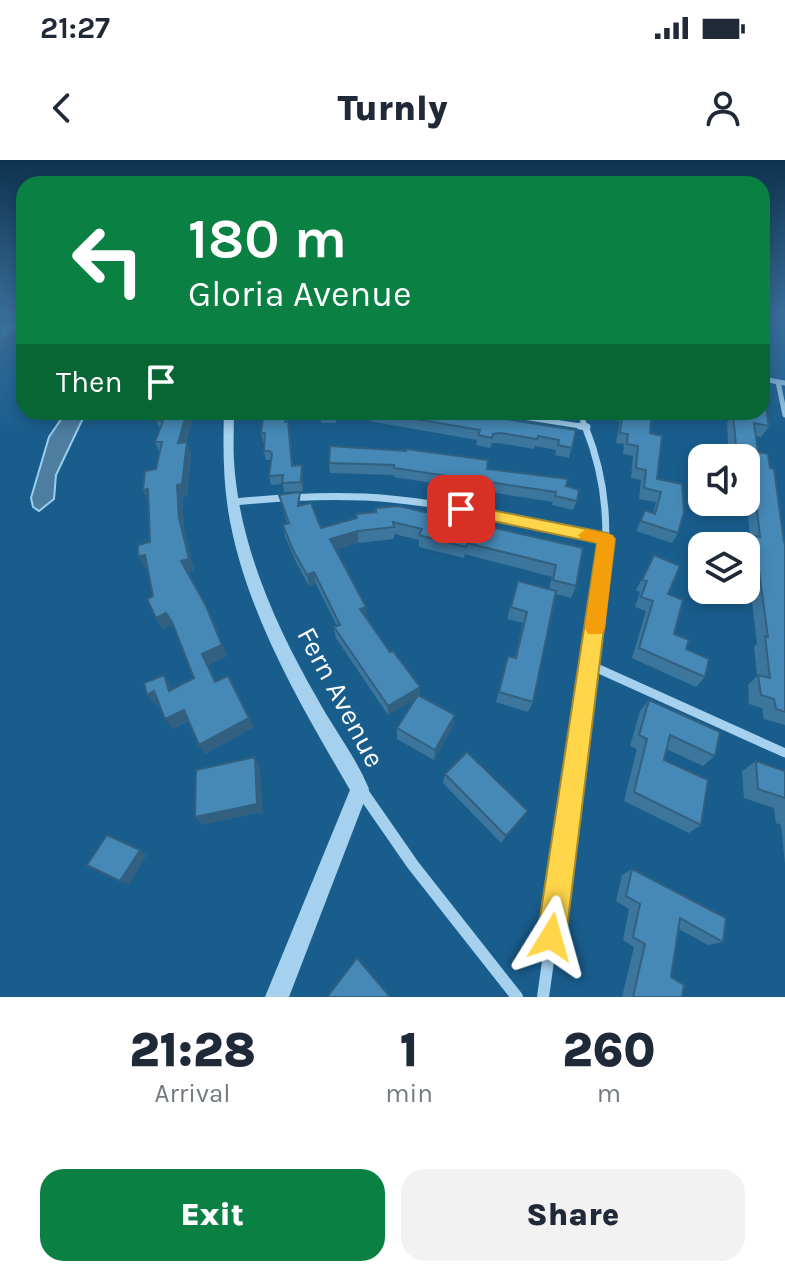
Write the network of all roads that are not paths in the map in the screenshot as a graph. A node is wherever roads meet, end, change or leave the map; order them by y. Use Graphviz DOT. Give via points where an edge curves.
graph roads {
  1 [pos="782,382"];
  2 [pos="785,415"];
  3 [pos="229,420"];
  4 [pos="542,420"];
  5 [pos="583,420"];
  6 [pos="587,427"];
  7 [pos="233,502"];
  8 [pos="607,539"];
  9 [pos="590,665"];
  10 [pos="785,753"];
  11 [pos="360,789"];
  12 [pos="277,997"];
  13 [pos="517,997"];
  14 [pos="543,997"];
  1 -- 2 [label="street"];
  3 -- 7 [label="street, Fern Avenue"];
  4 -- 6 [label="street"];
  5 -- 6 [label="street"];
  6 -- 8 [label="street" via="603,483"];
  7 -- 8 [label="street" via="295,496 395,499"];
  7 -- 11 [label="street, Fern Avenue" via="257,586 289,660"];
  8 -- 9 [label="street"];
  9 -- 10 [label="street"];
  9 -- 14 [label="street"];
  11 -- 12 [label="street, Fern Avenue"];
  11 -- 13 [label="street"];
}
